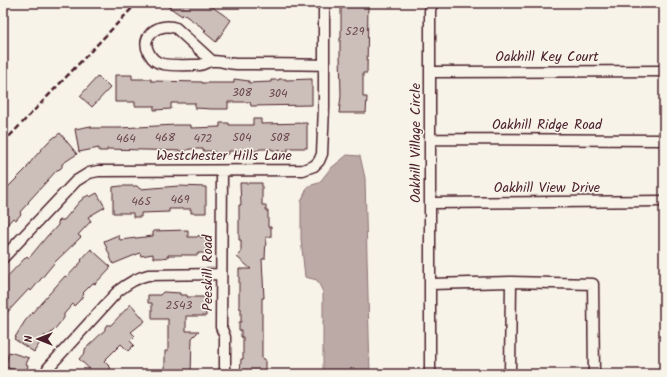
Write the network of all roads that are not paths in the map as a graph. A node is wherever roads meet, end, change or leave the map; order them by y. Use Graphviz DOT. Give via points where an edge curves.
graph roads {
  1 [pos="324,3"];
  2 [pos="434,3"];
  3 [pos="212,61"];
  4 [pos="324,65"];
  5 [pos="664,71"];
  6 [pos="430,72"];
  7 [pos="430,139"];
  8 [pos="664,140"];
  9 [pos="222,171"];
  10 [pos="664,201"];
  11 [pos="430,203"];
  12 [pos="3,258"];
  13 [pos="221,274"];
  14 [pos="511,282"];
  15 [pos="430,284"];
  16 [pos="48,374"];
  17 [pos="225,374"];
  18 [pos="430,374"];
  19 [pos="510,374"];
  20 [pos="594,374"];
  1 -- 4 [label="street, Westchester Hills Lane"];
  2 -- 6 [label="street, Oakhill Village Circle" via="430,11"];
  3 -- 3 [label="street" via="176,28 162,26 148,37 148,52 162,64 201,65"];
  3 -- 4 [label="street" via="232,64"];
  4 -- 9 [label="street, Westchester Hills Lane" via="322,154 319,161 309,169 302,170"];
  5 -- 6 [label="street, Oakhill Key Court"];
  6 -- 7 [label="street, Oakhill Village Circle"];
  7 -- 8 [label="street, Oakhill Ridge Road"];
  7 -- 11 [label="street, Oakhill Village Circle"];
  9 -- 12 [label="street, Westchester Hills Lane" via="90,173 70,186"];
  9 -- 13 [label="street, Peeskill Road"];
  10 -- 11 [label="street, Oakhill View Drive"];
  11 -- 15 [label="street, Oakhill Village Circle"];
  13 -- 16 [label="street" via="148,275 128,282 48,368"];
  13 -- 17 [label="street, Peeskill Road" via="221,328 225,337"];
  14 -- 15 [label="street"];
  14 -- 19 [label="street"];
  14 -- 20 [label="street" via="592,284"];
  15 -- 18 [label="street, Oakhill Village Circle"];
}
